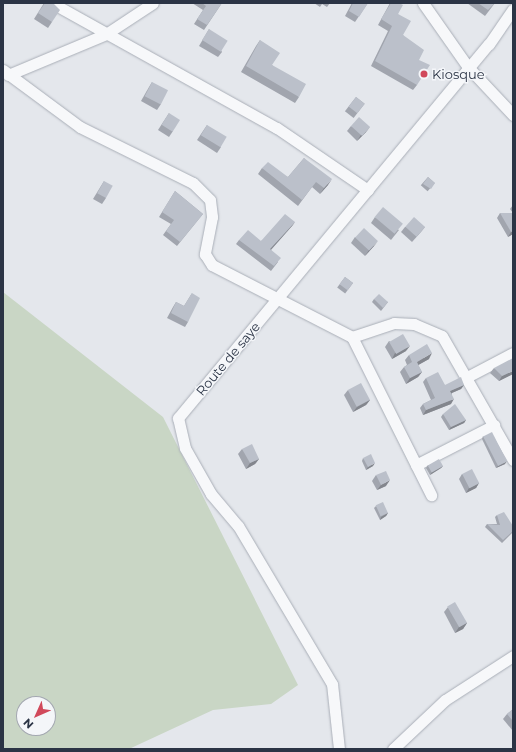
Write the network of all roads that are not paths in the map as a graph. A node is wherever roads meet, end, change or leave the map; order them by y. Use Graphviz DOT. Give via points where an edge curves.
graph roads {
  1 [pos="52,3"];
  2 [pos="153,3"];
  3 [pos="423,3"];
  4 [pos="513,9"];
  5 [pos="106,34"];
  6 [pos="468,68"];
  7 [pos="6,73"];
  8 [pos="513,115"];
  9 [pos="368,190"];
  10 [pos="276,300"];
  11 [pos="352,337"];
  12 [pos="513,353"];
  13 [pos="467,377"];
  14 [pos="494,425"];
  15 [pos="513,460"];
  16 [pos="416,465"];
  17 [pos="431,495"];
  18 [pos="513,656"];
  19 [pos="339,749"];
  20 [pos="393,749"];
  1 -- 5 [label="street"];
  2 -- 5 [label="street"];
  3 -- 6 [label="street"];
  4 -- 6 [label="street, Route de saye"];
  5 -- 7 [label="street"];
  5 -- 9 [label="street" via="277,128"];
  6 -- 8 [label="street"];
  6 -- 9 [label="street, Route de saye"];
  7 -- 10 [label="street" via="80,127 193,183 210,200 212,217 205,254 212,265"];
  9 -- 10 [label="street, Route de saye"];
  10 -- 11 [label="street"];
  10 -- 19 [label="street, Route de saye" via="178,418 185,448 211,494 238,526 332,684"];
  11 -- 13 [label="street" via="394,323 431,328 442,336"];
  11 -- 16 [label="street"];
  12 -- 13 [label="street"];
  13 -- 14 [label="street"];
  14 -- 15 [label="street"];
  14 -- 16 [label="street"];
  16 -- 17 [label="street"];
  18 -- 20 [label="street" via="445,700"];
}
